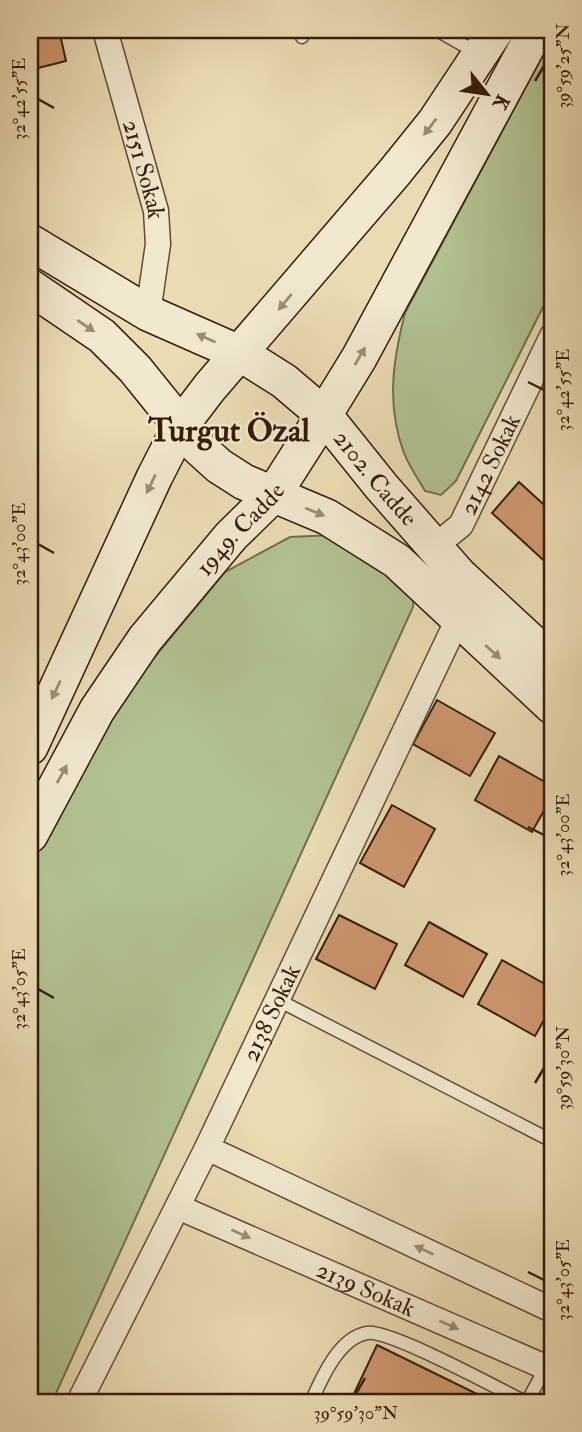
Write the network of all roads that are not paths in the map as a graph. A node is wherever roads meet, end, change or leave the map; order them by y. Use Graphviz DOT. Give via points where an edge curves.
graph roads {
  1 [pos="105,30"];
  2 [pos="436,30"];
  3 [pos="536,30"];
  4 [pos="488,43"];
  5 [pos="30,242"];
  6 [pos="30,287"];
  7 [pos="148,313"];
  8 [pos="552,336"];
  9 [pos="241,354"];
  10 [pos="324,415"];
  11 [pos="181,425"];
  12 [pos="273,495"];
  13 [pos="434,547"];
  14 [pos="458,619"];
  15 [pos="552,661"];
  16 [pos="552,706"];
  17 [pos="30,747"];
  18 [pos="30,835"];
  19 [pos="276,999"];
  20 [pos="552,1141"];
  21 [pos="207,1148"];
  22 [pos="178,1207"];
  23 [pos="552,1310"];
  24 [pos="549,1369"];
  25 [pos="79,1402"];
  26 [pos="310,1402"];
  27 [pos="526,1402"];
  1 -- 7 [label="street, 2151 Sokak" via="156,211 158,244"];
  2 -- 4 [label="lane"];
  10 -- 3 [label="street, 1949. Cadde, one-way"];
  4 -- 9 [label="street, one-way" via="435,122"];
  5 -- 7 [label="street, 2102. Cadde"];
  6 -- 11 [label="street, 2102. Cadde, one-way" via="102,336"];
  9 -- 7 [label="street, 2102. Cadde, one-way"];
  8 -- 13 [label="street, 2142 Sokak" via="461,525"];
  9 -- 10 [label="street, 2102. Cadde" via="284,381"];
  9 -- 11 [label="street"];
  10 -- 12 [label="street, 1949. Cadde"];
  10 -- 13 [label="street, 2102. Cadde"];
  11 -- 12 [label="street, 2102. Cadde" via="219,466"];
  11 -- 17 [label="street, one-way"];
  12 -- 14 [label="street, 2102. Cadde, one-way" via="327,517 397,561"];
  18 -- 12 [label="street, 1949. Cadde, one-way" via="97,710 145,639 231,536"];
  13 -- 15 [label="street, 2102. Cadde"];
  14 -- 16 [label="street, 2102. Cadde, one-way"];
  14 -- 19 [label="street, 2138 Sokak"];
  19 -- 20 [label="lane"];
  19 -- 21 [label="street, 2138 Sokak"];
  21 -- 22 [label="street, 2138 Sokak"];
  23 -- 21 [label="street, one-way"];
  22 -- 24 [label="street, 2139 Sokak, one-way"];
  22 -- 25 [label="street, 2138 Sokak"];
  24 -- 27 [label="lane"];
  26 -- 27 [label="lane" via="330,1362 354,1338 368,1332 395,1339"];
}
